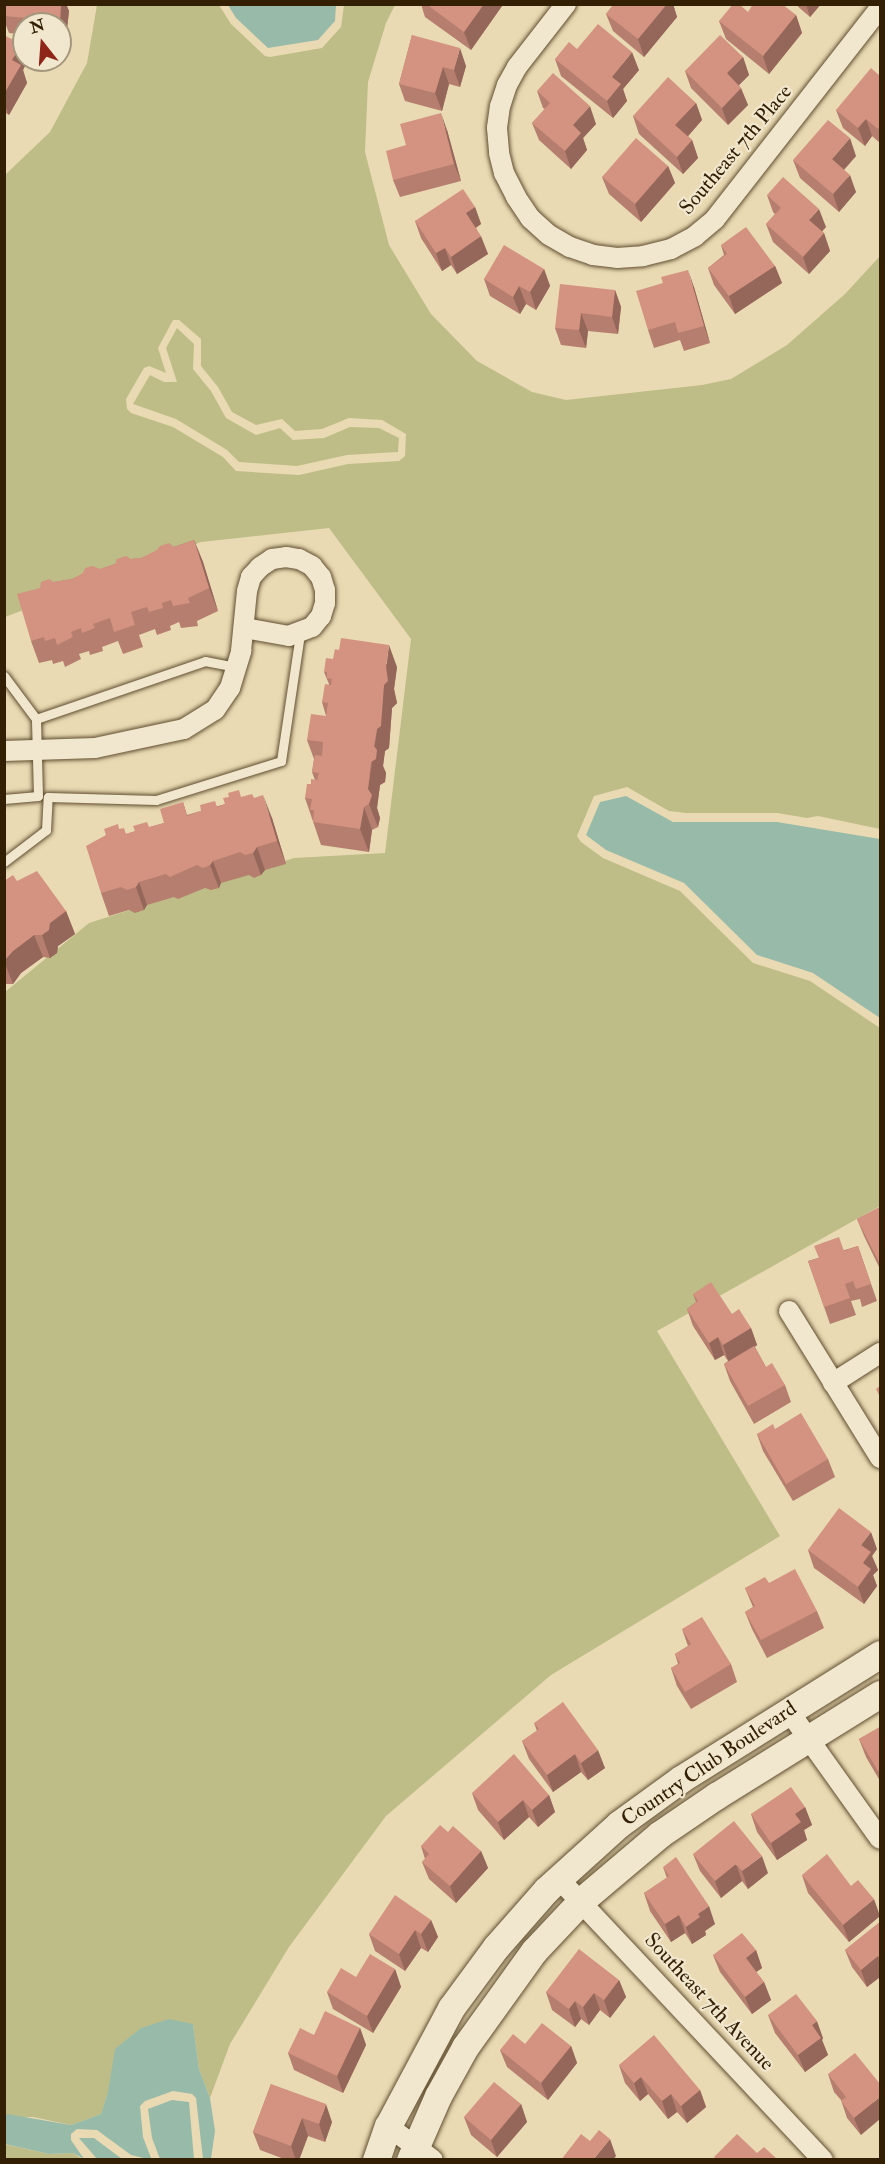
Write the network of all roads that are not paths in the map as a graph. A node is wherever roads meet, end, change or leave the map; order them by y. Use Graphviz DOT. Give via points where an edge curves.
graph roads {
  1 [pos="566,4"];
  2 [pos="880,8"];
  3 [pos="244,628"];
  4 [pos="300,634"];
  5 [pos="237,668"];
  6 [pos="4,676"];
  7 [pos="36,718"];
  8 [pos="37,749"];
  9 [pos="4,751"];
  10 [pos="43,797"];
  11 [pos="4,800"];
  12 [pos="4,862"];
  13 [pos="789,1311"];
  14 [pos="880,1353"];
  15 [pos="833,1383"];
  16 [pos="880,1458"];
  17 [pos="880,1654"];
  18 [pos="880,1694"];
  19 [pos="788,1710"];
  20 [pos="808,1738"];
  21 [pos="880,1839"];
  22 [pos="558,1878"];
  23 [pos="582,1900"];
  24 [pos="388,2126"];
  25 [pos="419,2155"];
  26 [pos="376,2160"];
  27 [pos="823,2160"];
  1 -- 2 [label="street, Southeast 7th Place" via="517,66 507,85 497,128 500,153 504,173 530,218 570,248 616,258 671,249 715,219"];
  3 -- 4 [label="street" via="278,636"];
  3 -- 4 [label="street" via="251,577 272,560 286,557 312,566 325,590 321,616"];
  3 -- 5 [label="street"];
  4 -- 10 [label="lane" via="281,761 156,800"];
  5 -- 7 [label="lane" via="205,662"];
  5 -- 8 [label="street" via="230,688 215,710 184,729 95,748"];
  6 -- 7 [label="lane"];
  7 -- 8 [label="lane"];
  8 -- 9 [label="street"];
  8 -- 10 [label="lane"];
  10 -- 11 [label="lane"];
  10 -- 12 [label="lane" via="46,830"];
  13 -- 15 [label="street"];
  14 -- 15 [label="street"];
  15 -- 16 [label="street"];
  17 -- 19 [label="main road, Country Club Boulevard"];
  18 -- 20 [label="main road, Country Club Boulevard"];
  19 -- 20 [label="street"];
  19 -- 22 [label="main road, Country Club Boulevard" via="619,1824"];
  20 -- 21 [label="street"];
  20 -- 23 [label="main road, Country Club Boulevard" via="660,1834"];
  22 -- 23 [label="street, Southeast 7th Avenue"];
  22 -- 24 [label="main road, Country Club Boulevard" via="520,1918 451,2008"];
  23 -- 25 [label="main road, Country Club Boulevard" via="534,1951 488,2013 438,2096"];
  23 -- 27 [label="street, Southeast 7th Avenue"];
  24 -- 25 [label="street"];
  24 -- 26 [label="main road, Country Club Boulevard"];
}
